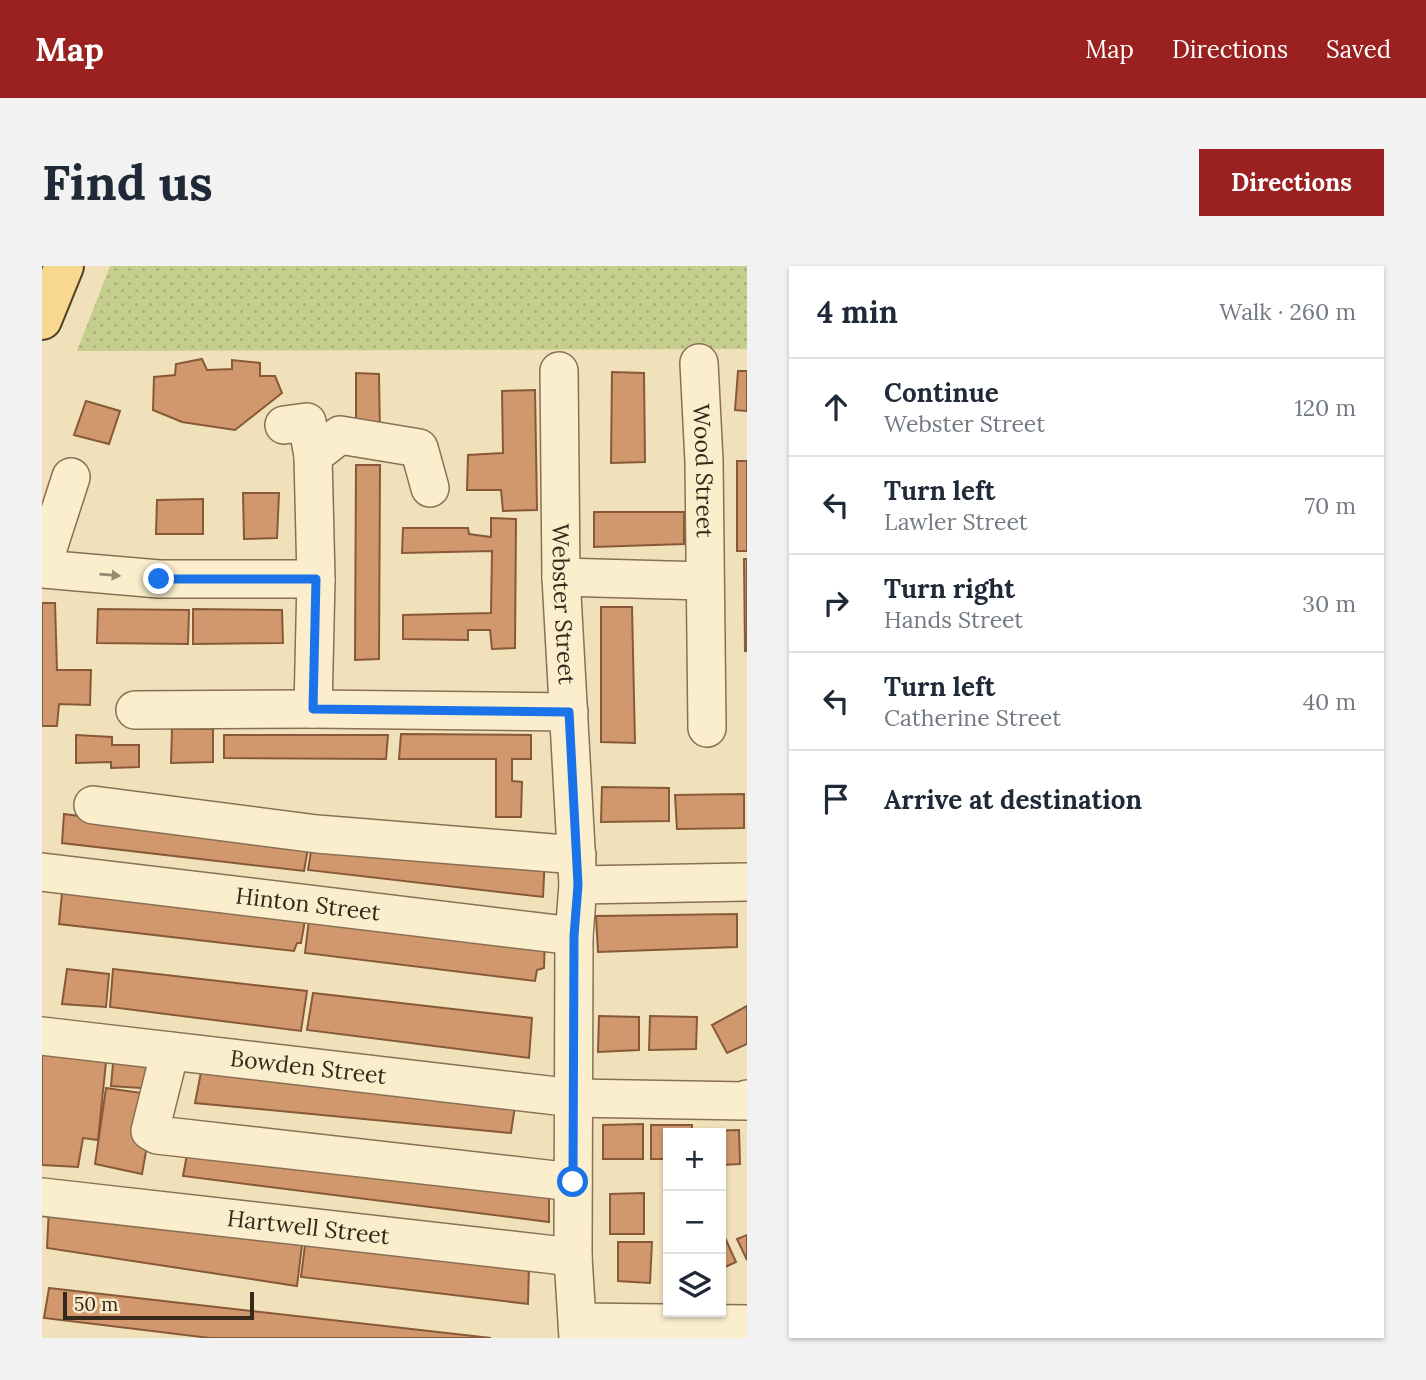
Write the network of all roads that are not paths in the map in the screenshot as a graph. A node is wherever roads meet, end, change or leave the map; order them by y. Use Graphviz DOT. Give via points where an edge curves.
graph roads {
  1 [pos="64,266"];
  2 [pos="42,320"];
  3 [pos="699,363"];
  4 [pos="559,371"];
  5 [pos="284,425"];
  6 [pos="313,456"];
  7 [pos="71,477"];
  8 [pos="430,488"];
  9 [pos="42,568"];
  10 [pos="561,578"];
  11 [pos="316,579"];
  12 [pos="704,581"];
  13 [pos="313,709"];
  14 [pos="135,710"];
  15 [pos="569,712"];
  16 [pos="707,727"];
  17 [pos="93,806"];
  18 [pos="577,870"];
  19 [pos="42,872"];
  20 [pos="747,882"];
  21 [pos="574,936"];
  22 [pos="42,1036"];
  23 [pos="170,1051"];
  24 [pos="574,1098"];
  25 [pos="747,1099"];
  26 [pos="573,1182"];
  27 [pos="42,1197"];
  28 [pos="573,1257"];
  29 [pos="747,1324"];
  30 [pos="578,1330"];
  1 -- 2 [label="main road"];
  3 -- 12 [label="street, Wood Street"];
  4 -- 10 [label="street, Webster Street"];
  5 -- 6 [label="street" via="307,422"];
  6 -- 8 [label="street" via="340,435 419,448"];
  6 -- 11 [label="street"];
  7 -- 9 [label="street"];
  9 -- 11 [label="street, one-way" via="159,579"];
  10 -- 12 [label="street"];
  10 -- 15 [label="street, Webster Street"];
  11 -- 13 [label="street"];
  12 -- 16 [label="street, Wood Street"];
  13 -- 14 [label="street"];
  13 -- 15 [label="street"];
  15 -- 18 [label="street, Webster Street"];
  17 -- 18 [label="street"];
  18 -- 20 [label="street"];
  18 -- 21 [label="street, Webster Street"];
  19 -- 21 [label="street, Hinton Street"];
  21 -- 24 [label="street, Webster Street"];
  22 -- 23 [label="street, Bowden Street"];
  23 -- 24 [label="street, Bowden Street"];
  23 -- 26 [label="street" via="150,1131 157,1135"];
  24 -- 25 [label="street, Bowden Street"];
  24 -- 26 [label="street, Webster Street"];
  26 -- 28 [label="street, Webster Street"];
  27 -- 28 [label="street, Hartwell Street"];
  28 -- 30 [label="street, Webster Street"];
  29 -- 30 [label="street"];
}
